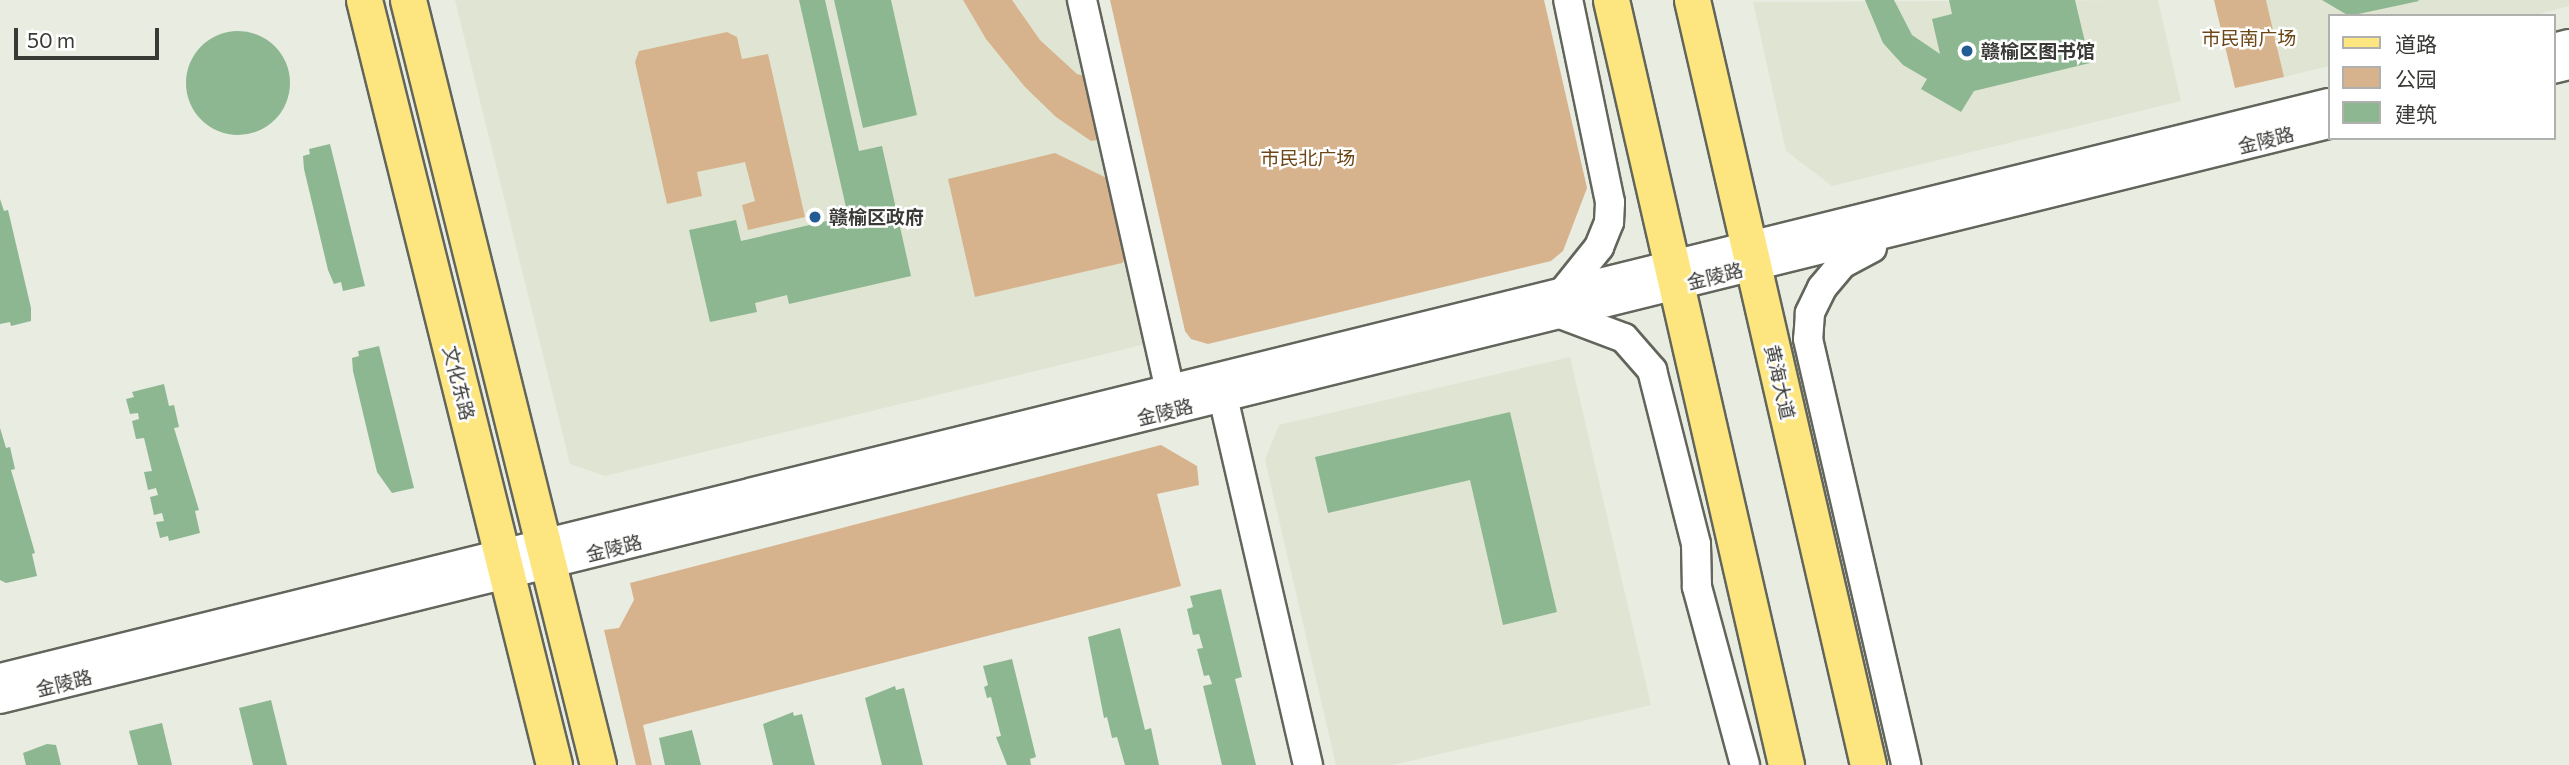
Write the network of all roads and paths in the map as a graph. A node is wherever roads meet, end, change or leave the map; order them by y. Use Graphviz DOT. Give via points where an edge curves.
graph roads {
  1 [pos="364,0"];
  2 [pos="408,0"];
  3 [pos="1082,0"];
  4 [pos="1101,0"];
  5 [pos="1568,0"];
  6 [pos="1611,0"];
  7 [pos="1692,0"];
  8 [pos="2328,103"];
  9 [pos="2328,124"];
  10 [pos="2051,193"];
  11 [pos="1751,257"];
  12 [pos="1674,276"];
  13 [pos="1561,303"];
  14 [pos="1181,397"];
  15 [pos="1223,397"];
  16 [pos="545,554"];
  17 [pos="504,564"];
  18 [pos="0,678"];
  19 [pos="0,699"];
  20 [pos="554,765"];
  21 [pos="598,765"];
  22 [pos="1308,765"];
  23 [pos="1745,765"];
  24 [pos="1786,765"];
  25 [pos="1867,765"];
  26 [pos="1906,765"];
  1 -- 17 [label="main road, 文化东路"];
  2 -- 16 [label="main road"];
  3 -- 14 [label="street"];
  4 -- 14 [label="street"];
  5 -- 13 [label="street" via="1610,202 1609,222 1599,247"];
  6 -- 12 [label="main road"];
  7 -- 11 [label="main road, 黄海大道"];
  8 -- 11 [label="street, 金陵路"];
  9 -- 10 [label="street, 金陵路"];
  10 -- 11 [label="street, 金陵路"];
  10 -- 26 [label="street" via="2038,206 1858,251 1822,288 1810,313 1808,340"];
  11 -- 12 [label="street, 金陵路"];
  11 -- 25 [label="main road, 黄海大道"];
  12 -- 13 [label="street, 金陵路"];
  12 -- 24 [label="main road"];
  13 -- 14 [label="street, 金陵路"];
  13 -- 15 [label="street, 金陵路"];
  13 -- 23 [label="street" via="1624,338 1652,370 1696,544 1703,611"];
  14 -- 15 [label="street, 金陵路"];
  14 -- 16 [label="street, 金陵路"];
  15 -- 22 [label="street"];
  16 -- 17 [label="street, 金陵路"];
  16 -- 21 [label="main road"];
  17 -- 18 [label="street, 金陵路"];
  17 -- 19 [label="street, 金陵路"];
  17 -- 20 [label="main road, 文化东路"];
}
